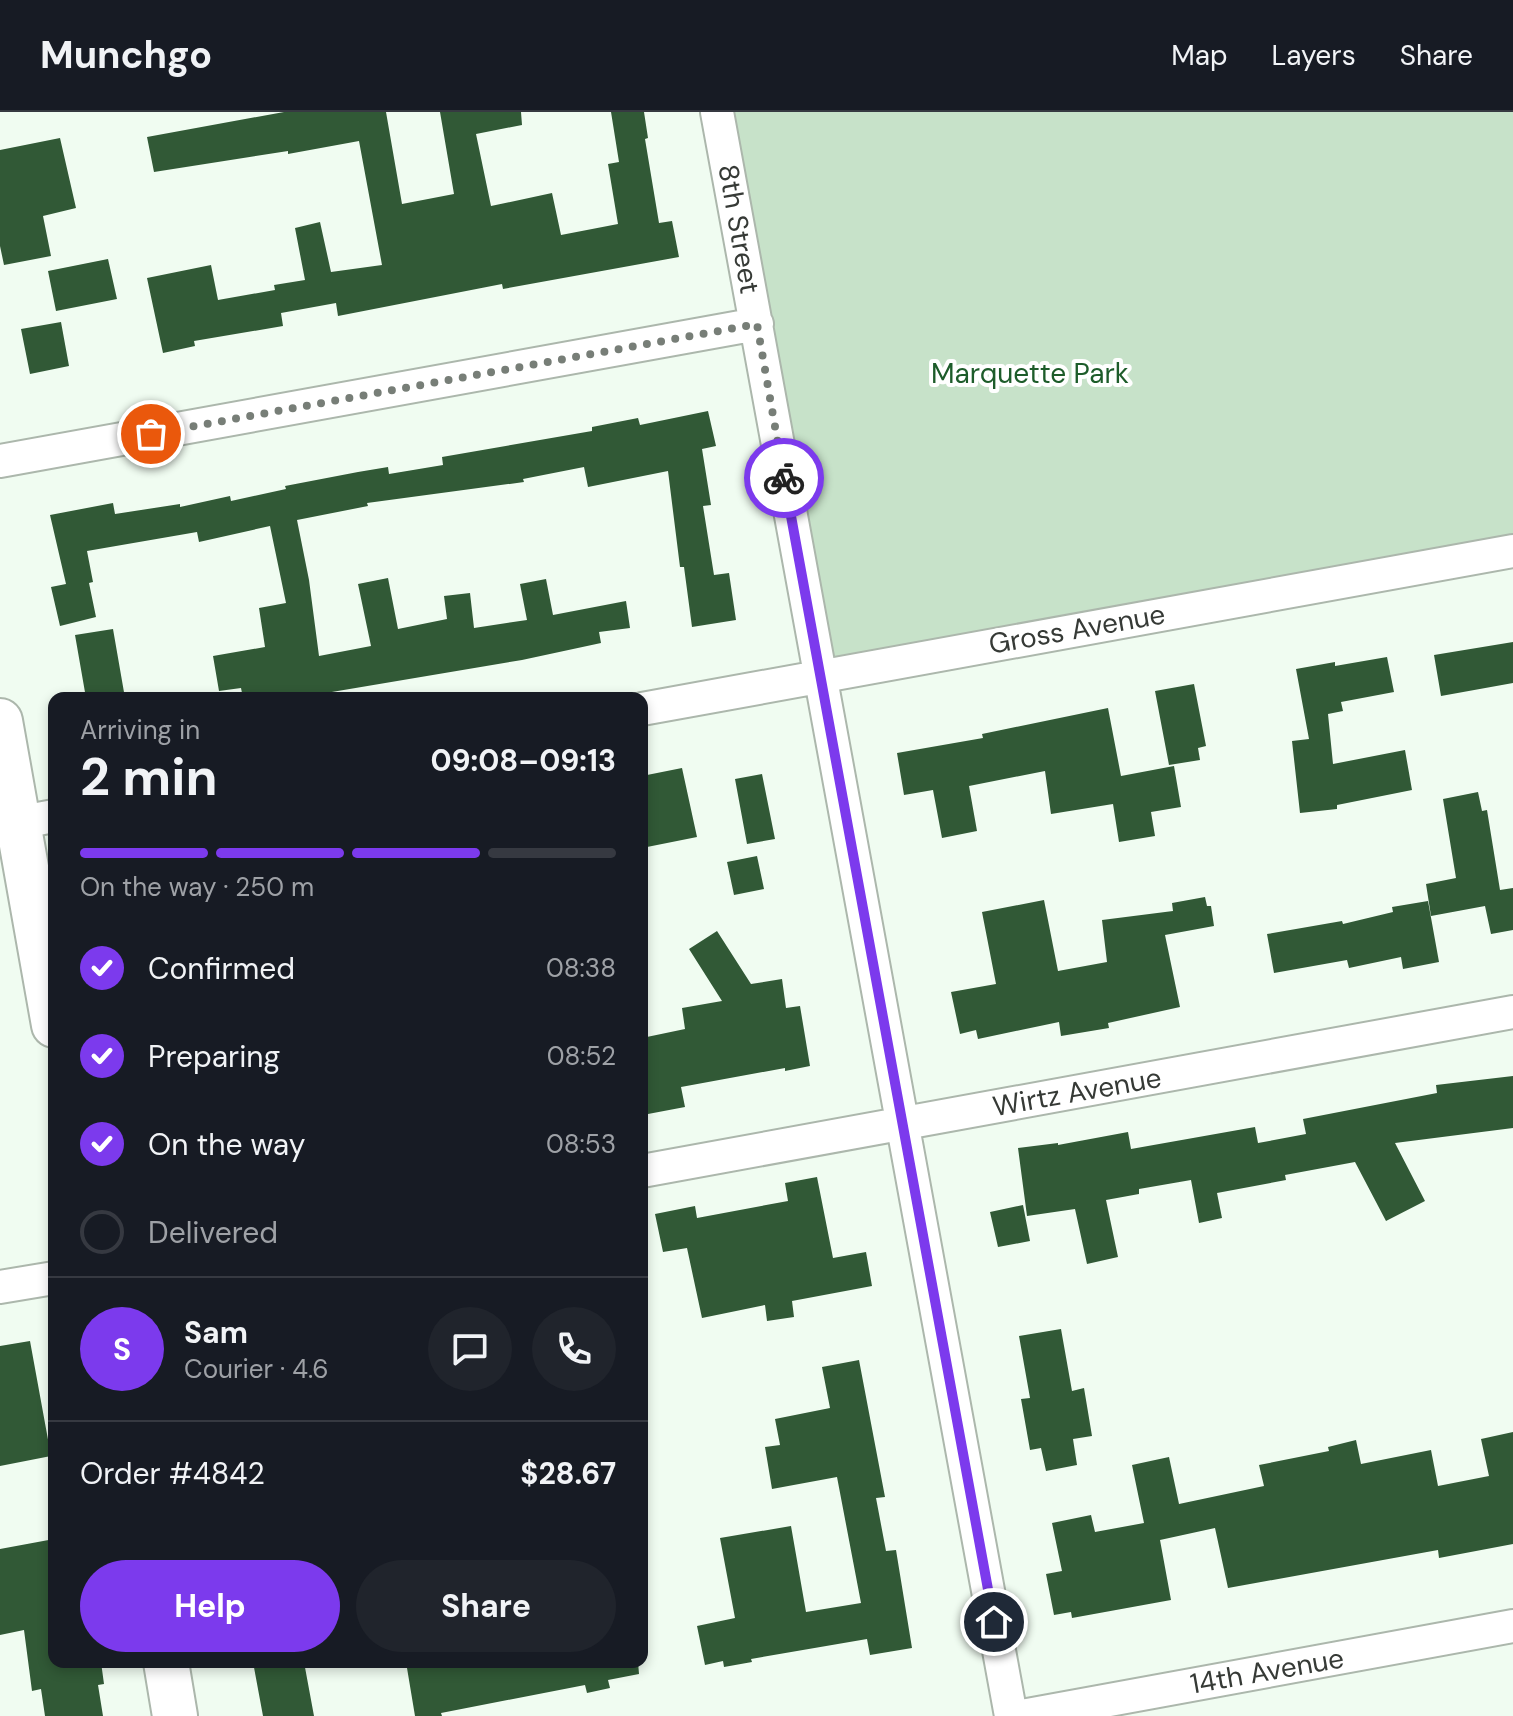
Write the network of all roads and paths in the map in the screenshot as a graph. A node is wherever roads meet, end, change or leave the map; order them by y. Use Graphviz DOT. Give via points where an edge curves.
graph roads {
  1 [pos="717,112"];
  2 [pos="757,324"];
  3 [pos="0,461"];
  4 [pos="1513,551"];
  5 [pos="819,676"];
  6 [pos="648,708"];
  7 [pos="0,721"];
  8 [pos="24,821"];
  9 [pos="48,984"];
  10 [pos="1513,1012"];
  11 [pos="903,1124"];
  12 [pos="648,1170"];
  13 [pos="48,1279"];
  14 [pos="0,1287"];
  15 [pos="1513,1626"];
  16 [pos="167,1668"];
  17 [pos="175,1716"];
  18 [pos="1011,1716"];
  19 [pos="1022,1716"];
  1 -- 2 [label="street, 8th Street"];
  2 -- 3 [label="street"];
  2 -- 5 [label="street, 8th Street"];
  4 -- 5 [label="street, Gross Avenue"];
  5 -- 6 [label="street, Gross Avenue"];
  5 -- 11 [label="street, 8th Street"];
  7 -- 8 [label="street"];
  8 -- 9 [label="street"];
  10 -- 11 [label="street, Wirtz Avenue"];
  11 -- 12 [label="street, Wirtz Avenue"];
  11 -- 18 [label="street, 8th Street"];
  13 -- 14 [label="street"];
  15 -- 19 [label="street, 14th Avenue"];
  16 -- 17 [label="street"];
}
